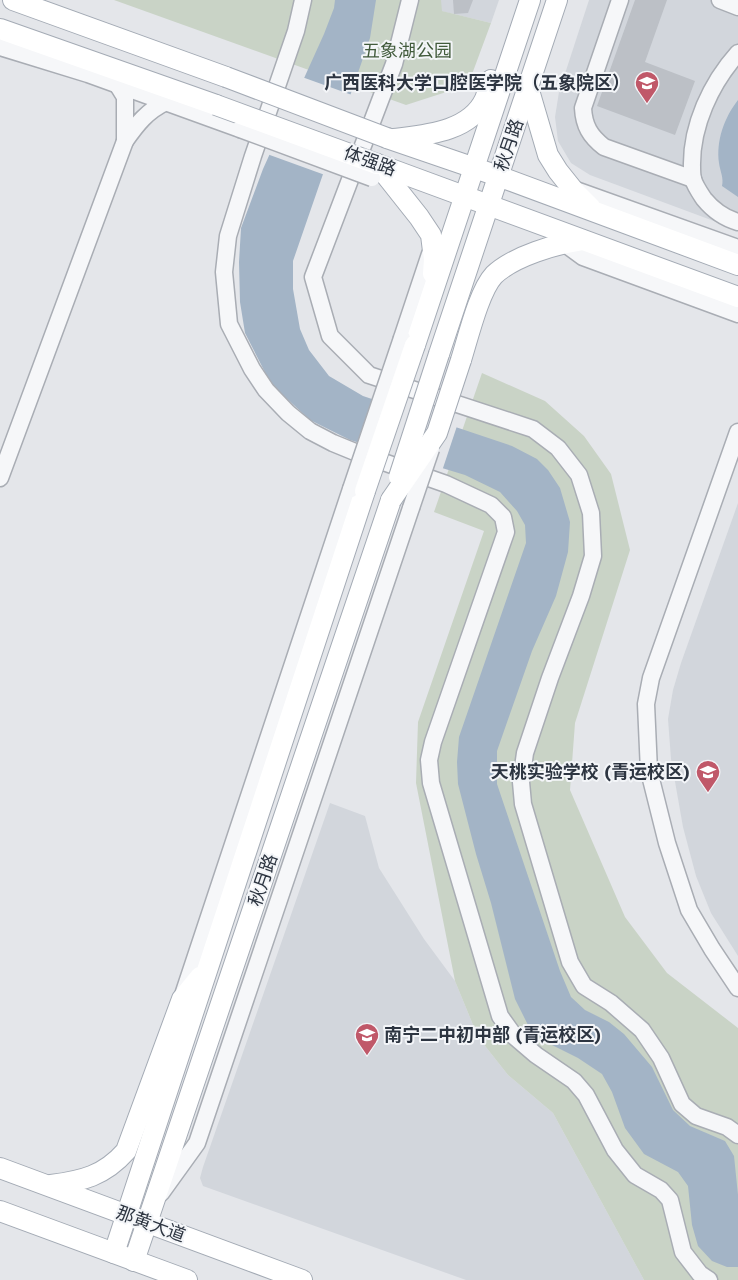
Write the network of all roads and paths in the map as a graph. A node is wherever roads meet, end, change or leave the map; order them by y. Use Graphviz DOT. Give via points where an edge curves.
graph roads {
  1 [pos="13,0"];
  2 [pos="303,0"];
  3 [pos="410,0"];
  4 [pos="517,0"];
  5 [pos="530,0"];
  6 [pos="557,0"];
  7 [pos="620,0"];
  8 [pos="720,0"];
  9 [pos="738,7"];
  10 [pos="0,29"];
  11 [pos="0,47"];
  12 [pos="738,52"];
  13 [pos="117,84"];
  14 [pos="528,87"];
  15 [pos="166,102"];
  16 [pos="389,139"];
  17 [pos="125,141"];
  18 [pos="474,168"];
  19 [pos="374,171"];
  20 [pos="498,176"];
  21 [pos="693,179"];
  22 [pos="572,188"];
  23 [pos="465,196"];
  24 [pos="488,205"];
  25 [pos="596,212"];
  26 [pos="734,221"];
  27 [pos="573,241"];
  28 [pos="730,245"];
  29 [pos="432,247"];
  30 [pos="738,265"];
  31 [pos="432,292"];
  32 [pos="738,297"];
  33 [pos="738,314"];
  34 [pos="408,342"];
  35 [pos="738,432"];
  36 [pos="437,433"];
  37 [pos="0,478"];
  38 [pos="358,490"];
  39 [pos="391,500"];
  40 [pos="209,965"];
  41 [pos="738,988"];
  42 [pos="182,999"];
  43 [pos="738,1135"];
  44 [pos="0,1168"];
  45 [pos="47,1186"];
  46 [pos="154,1203"];
  47 [pos="0,1211"];
  48 [pos="126,1215"];
  49 [pos="147,1222"];
  50 [pos="114,1253"];
  51 [pos="134,1261"];
  52 [pos="187,1280"];
  53 [pos="302,1280"];
  54 [pos="709,1280"];
  1 -- 16 [label="main road, 体强路, bridge"];
  2 -- 54 [label="street" via="296,31 228,236 224,272 229,324 266,390 310,430 354,452 482,500 503,517 506,532 502,547 433,742 429,760 431,783 500,1016 515,1037 574,1081 586,1095 615,1150 635,1175 661,1190 670,1200 684,1252 700,1274"];
  3 -- 43 [label="street" via="394,64 313,277 330,336 370,375 533,428 558,448 579,476 591,513 593,556 525,753 521,782 523,804 570,962 584,986 611,1003 642,1030 661,1058 682,1104 696,1116 727,1127"];
  4 -- 16 [label="main road" via="484,101 472,117 446,130"];
  5 -- 18 [label="main road, 秋月路"];
  6 -- 14 [label="main road, 秋月路"];
  7 -- 21 [label="street" via="583,108 584,121 594,139 604,147"];
  8 -- 9 [label="street"];
  10 -- 19 [label="main road, 体强路, bridge" via="216,105"];
  11 -- 13 [label="street"];
  12 -- 21 [label="street" via="704,107 692,153"];
  13 -- 15 [label="street"];
  13 -- 17 [label="street" via="125,97"];
  14 -- 20 [label="main road, 秋月路"];
  14 -- 22 [label="main road" via="548,156"];
  15 -- 17 [label="street" via="152,108"];
  15 -- 19 [label="street, bridge"];
  16 -- 18 [label="main road, 体强路"];
  17 -- 37 [label="street"];
  18 -- 20 [label="main road, 体强路"];
  18 -- 23 [label="main road, 秋月路"];
  19 -- 23 [label="main road, 体强路"];
  19 -- 29 [label="main road" via="395,186 431,235"];
  20 -- 24 [label="main road, 秋月路"];
  20 -- 25 [label="main road, 体强路"];
  21 -- 26 [label="street" via="709,205"];
  22 -- 25 [label="main road"];
  22 -- 28 [label="street"];
  23 -- 24 [label="main road, 体强路"];
  23 -- 31 [label="main road, 秋月路"];
  24 -- 27 [label="main road, 体强路" via="535,222"];
  24 -- 39 [label="main road, 秋月路, bridge"];
  25 -- 30 [label="main road, 体强路"];
  26 -- 28 [label="street"];
  27 -- 32 [label="main road, 体强路"];
  27 -- 33 [label="street" via="583,258"];
  27 -- 36 [label="main road, bridge" via="551,246 511,263 494,275 482,294"];
  29 -- 31 [label="main road"];
  29 -- 34 [label="street"];
  31 -- 34 [label="main road, 秋月路"];
  34 -- 38 [label="main road, 秋月路, bridge"];
  35 -- 41 [label="street" via="651,678 646,704 649,771 667,843 689,910"];
  36 -- 39 [label="main road, bridge"];
  36 -- 46 [label="street, bridge" via="197,1143"];
  38 -- 40 [label="main road, 秋月路"];
  38 -- 42 [label="street"];
  39 -- 46 [label="main road, 秋月路"];
  40 -- 42 [label="main road"];
  40 -- 48 [label="main road, 秋月路"];
  42 -- 45 [label="main road" via="126,1151 101,1173"];
  44 -- 45 [label="main road, 那黄大道"];
  45 -- 48 [label="main road, 那黄大道"];
  46 -- 49 [label="main road, 秋月路"];
  47 -- 50 [label="main road"];
  48 -- 49 [label="main road, 那黄大道"];
  48 -- 50 [label="main road, 秋月路"];
  49 -- 51 [label="main road, 秋月路"];
  49 -- 53 [label="main road, 那黄大道"];
  50 -- 51 [label="main road"];
  51 -- 52 [label="main road"];
}
